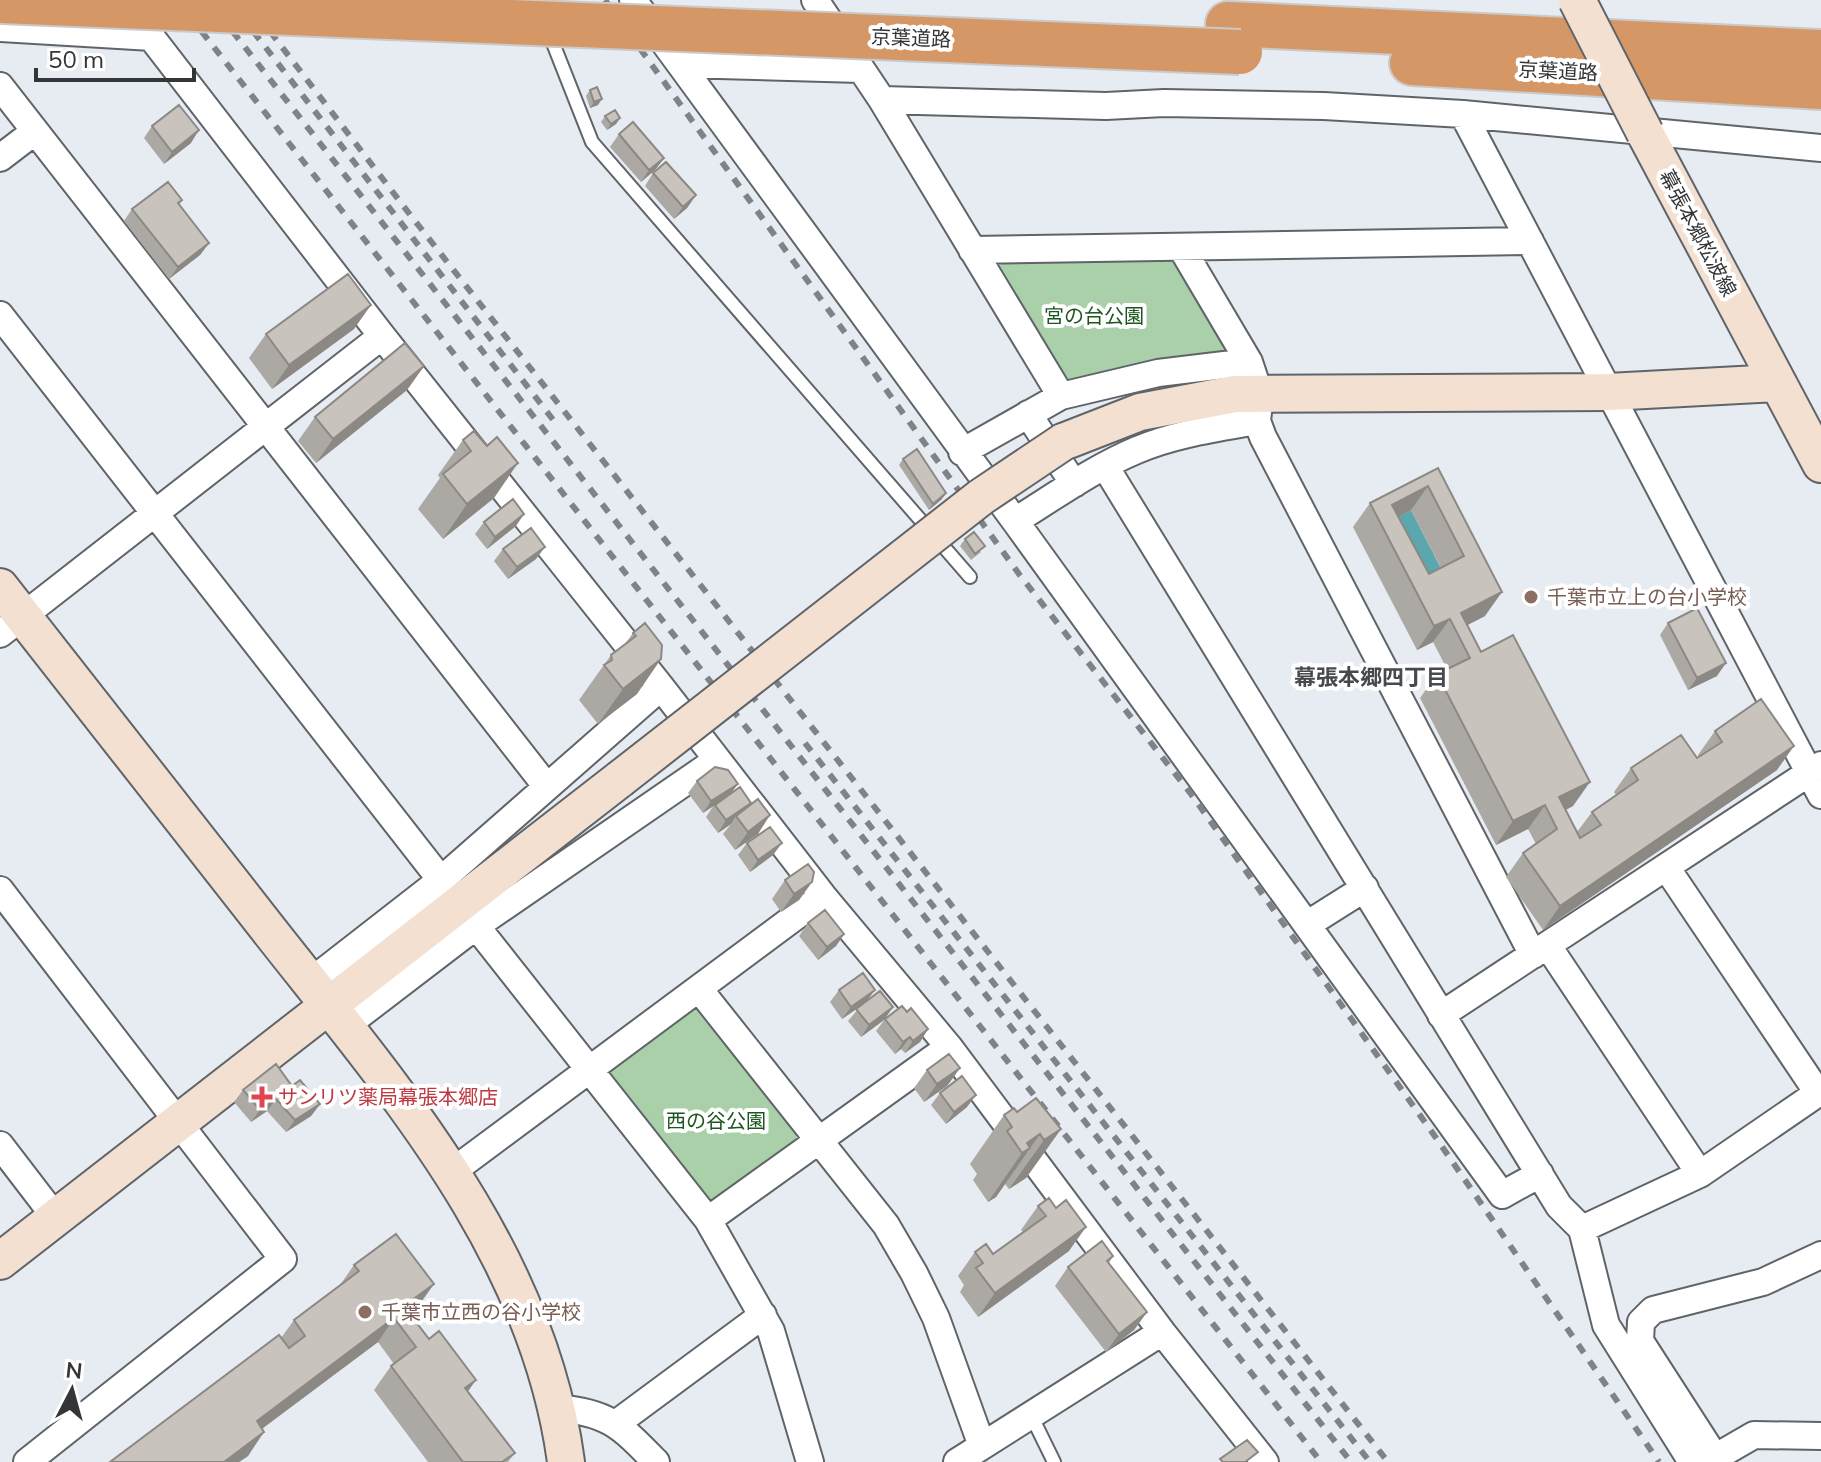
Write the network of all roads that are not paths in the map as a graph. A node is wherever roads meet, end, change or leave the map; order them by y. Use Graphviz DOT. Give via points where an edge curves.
graph roads {
  1 [pos="123,0"];
  2 [pos="633,0"];
  3 [pos="681,0"];
  4 [pos="815,0"];
  5 [pos="1577,0"];
  6 [pos="0,1"];
  7 [pos="541,14"];
  8 [pos="0,28"];
  9 [pos="152,37"];
  10 [pos="1234,38"];
  11 [pos="1821,42"];
  12 [pos="1721,47"];
  13 [pos="1821,52"];
  14 [pos="682,64"];
  15 [pos="860,69"];
  16 [pos="0,86"];
  17 [pos="1821,87"];
  18 [pos="882,100"];
  19 [pos="1463,114"];
  20 [pos="34,132"];
  21 [pos="1645,133"];
  22 [pos="1821,148"];
  23 [pos="0,158"];
  24 [pos="1530,241"];
  25 [pos="1181,247"];
  26 [pos="972,250"];
  27 [pos="0,315"];
  28 [pos="382,336"];
  29 [pos="1777,383"];
  30 [pos="1608,392"];
  31 [pos="1255,393"];
  32 [pos="1061,396"];
  33 [pos="1028,414"];
  34 [pos="266,427"];
  35 [pos="962,452"];
  36 [pos="1821,464"];
  37 [pos="1105,466"];
  38 [pos="1074,484"];
  39 [pos="155,514"];
  40 [pos="1015,521"];
  41 [pos="970,577"];
  42 [pos="0,587"];
  43 [pos="11,625"];
  44 [pos="661,687"];
  45 [pos="717,760"];
  46 [pos="1817,777"];
  47 [pos="547,787"];
  48 [pos="1666,867"];
  49 [pos="441,880"];
  50 [pos="1365,888"];
  51 [pos="0,890"];
  52 [pos="823,896"];
  53 [pos="1308,924"];
  54 [pos="476,926"];
  55 [pos="1541,950"];
  56 [pos="699,989"];
  57 [pos="327,1005"];
  58 [pos="1441,1015"];
  59 [pos="949,1047"];
  60 [pos="589,1071"];
  61 [pos="1820,1092"];
  62 [pos="179,1121"];
  63 [pos="818,1140"];
  64 [pos="0,1145"];
  65 [pos="453,1171"];
  66 [pos="1540,1174"];
  67 [pos="1700,1174"];
  68 [pos="56,1218"];
  69 [pos="708,1220"];
  70 [pos="1582,1229"];
  71 [pos="1821,1255"];
  72 [pos="0,1261"];
  73 [pos="763,1315"];
  74 [pos="1162,1332"];
  75 [pos="556,1408"];
  76 [pos="1031,1415"];
  77 [pos="617,1423"];
  78 [pos="1821,1436"];
  79 [pos="967,1457"];
  80 [pos="1709,1460"];
  81 [pos="27,1462"];
  82 [pos="566,1462"];
  83 [pos="656,1462"];
  84 [pos="810,1462"];
  85 [pos="1054,1462"];
  86 [pos="1265,1462"];
  1 -- 9 [label="street"];
  2 -- 14 [label="street"];
  3 -- 10 [label="highway, 京葉道路"];
  4 -- 15 [label="street"];
  5 -- 21 [label="street, 幕張本郷松波線, bridge"];
  6 -- 10 [label="highway, 京葉道路, bridge"];
  7 -- 41 [label="lane" via="592,142"];
  8 -- 9 [label="street"];
  9 -- 28 [label="street"];
  10 -- 12 [label="highway, 京葉道路"];
  10 -- 17 [label="highway, 京葉道路"];
  11 -- 12 [label="highway"];
  12 -- 13 [label="highway, 京葉道路"];
  14 -- 15 [label="street"];
  14 -- 35 [label="street"];
  15 -- 18 [label="street"];
  16 -- 20 [label="street"];
  18 -- 19 [label="street" via="1308,106"];
  18 -- 26 [label="street"];
  19 -- 21 [label="street"];
  19 -- 24 [label="street"];
  20 -- 23 [label="street"];
  20 -- 34 [label="street"];
  21 -- 22 [label="street"];
  21 -- 29 [label="street, 幕張本郷松波線"];
  24 -- 25 [label="street"];
  24 -- 30 [label="street"];
  25 -- 26 [label="street"];
  25 -- 31 [label="street"];
  26 -- 32 [label="street"];
  27 -- 39 [label="street"];
  28 -- 34 [label="street"];
  28 -- 44 [label="street"];
  29 -- 30 [label="street"];
  29 -- 36 [label="street, 幕張本郷松波線"];
  30 -- 31 [label="street"];
  30 -- 46 [label="street"];
  31 -- 32 [label="street" via="1158,373"];
  31 -- 37 [label="street" via="1211,429 1140,449"];
  31 -- 55 [label="street" via="1270,451"];
  31 -- 57 [label="street, bridge" via="1140,412 1063,442 981,497"];
  32 -- 33 [label="street"];
  33 -- 35 [label="street"];
  33 -- 38 [label="street"];
  34 -- 39 [label="street"];
  34 -- 47 [label="street"];
  35 -- 40 [label="street"];
  37 -- 38 [label="street"];
  37 -- 50 [label="street"];
  38 -- 40 [label="street"];
  39 -- 43 [label="street"];
  39 -- 49 [label="street"];
  40 -- 53 [label="street"];
  42 -- 43 [label="street"];
  43 -- 57 [label="street"];
  44 -- 45 [label="street"];
  44 -- 47 [label="street"];
  45 -- 52 [label="street"];
  45 -- 54 [label="street"];
  46 -- 48 [label="street"];
  47 -- 49 [label="street"];
  48 -- 55 [label="street"];
  48 -- 61 [label="street"];
  49 -- 57 [label="street"];
  50 -- 53 [label="street"];
  50 -- 58 [label="street"];
  51 -- 62 [label="street"];
  52 -- 56 [label="street"];
  52 -- 59 [label="street"];
  53 -- 66 [label="street" via="1502,1195"];
  54 -- 57 [label="street"];
  54 -- 60 [label="street"];
  55 -- 58 [label="street"];
  55 -- 67 [label="street"];
  56 -- 60 [label="street"];
  56 -- 63 [label="street"];
  57 -- 62 [label="street"];
  57 -- 65 [label="street"];
  58 -- 66 [label="street"];
  59 -- 63 [label="street"];
  59 -- 74 [label="street"];
  60 -- 65 [label="street"];
  60 -- 69 [label="street"];
  61 -- 67 [label="street"];
  62 -- 68 [label="street"];
  62 -- 81 [label="street" via="283,1259"];
  63 -- 69 [label="street"];
  63 -- 79 [label="street" via="886,1225 936,1318"];
  64 -- 68 [label="street"];
  65 -- 75 [label="street" via="504,1265"];
  66 -- 70 [label="street" via="1559,1206"];
  67 -- 70 [label="street"];
  68 -- 72 [label="street"];
  69 -- 73 [label="street"];
  70 -- 80 [label="street" via="1606,1325"];
  71 -- 80 [label="street" via="1763,1282 1653,1310 1641,1322 1640,1341"];
  73 -- 77 [label="street"];
  73 -- 84 [label="street"];
  74 -- 76 [label="street"];
  74 -- 86 [label="street"];
  75 -- 77 [label="street" via="582,1410"];
  75 -- 82 [label="street"];
  76 -- 79 [label="street"];
  76 -- 85 [label="lane"];
  77 -- 83 [label="street"];
  78 -- 80 [label="street" via="1754,1435"];
}
